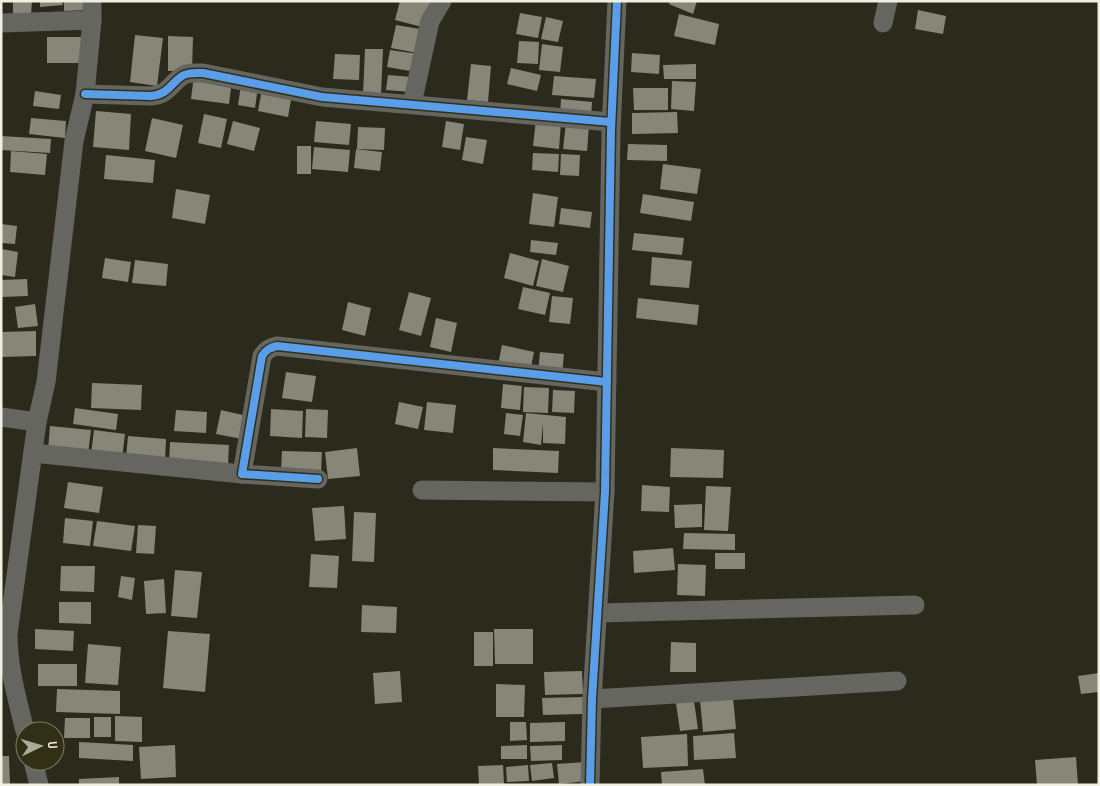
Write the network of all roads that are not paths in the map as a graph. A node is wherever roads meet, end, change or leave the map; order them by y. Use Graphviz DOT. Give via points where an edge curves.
graph roads {
  1 [pos="442,1"];
  2 [pos="618,1"];
  3 [pos="888,1"];
  4 [pos="92,10"];
  5 [pos="1,23"];
  6 [pos="883,23"];
  7 [pos="85,94"];
  8 [pos="412,104"];
  9 [pos="611,122"];
  10 [pos="607,382"];
  11 [pos="1,416"];
  12 [pos="37,422"];
  13 [pos="32,453"];
  14 [pos="242,474"];
  15 [pos="318,479"];
  16 [pos="422,490"];
  17 [pos="605,492"];
  18 [pos="915,605"];
  19 [pos="598,613"];
  20 [pos="897,680"];
  21 [pos="592,699"];
  22 [pos="22,721"];
  23 [pos="36,771"];
  24 [pos="39,785"];
  25 [pos="590,785"];
  1 -- 8 [label="street" via="430,21"];
  2 -- 9 [label="street"];
  3 -- 6 [label="street"];
  4 -- 5 [label="street"];
  4 -- 7 [label="street"];
  7 -- 8 [label="street" via="162,95 183,76 203,73 322,97"];
  7 -- 12 [label="street" via="74,141 49,362"];
  8 -- 9 [label="street"];
  9 -- 10 [label="street"];
  10 -- 14 [label="street" via="277,346 266,350 262,356"];
  10 -- 17 [label="street"];
  11 -- 12 [label="street"];
  12 -- 13 [label="street"];
  13 -- 14 [label="street"];
  13 -- 22 [label="street" via="8,634 11,676"];
  14 -- 15 [label="street"];
  16 -- 17 [label="street"];
  17 -- 19 [label="street"];
  18 -- 19 [label="street"];
  19 -- 21 [label="street"];
  20 -- 21 [label="street"];
  21 -- 25 [label="street"];
  23 -- 24 [label="street"];
}
